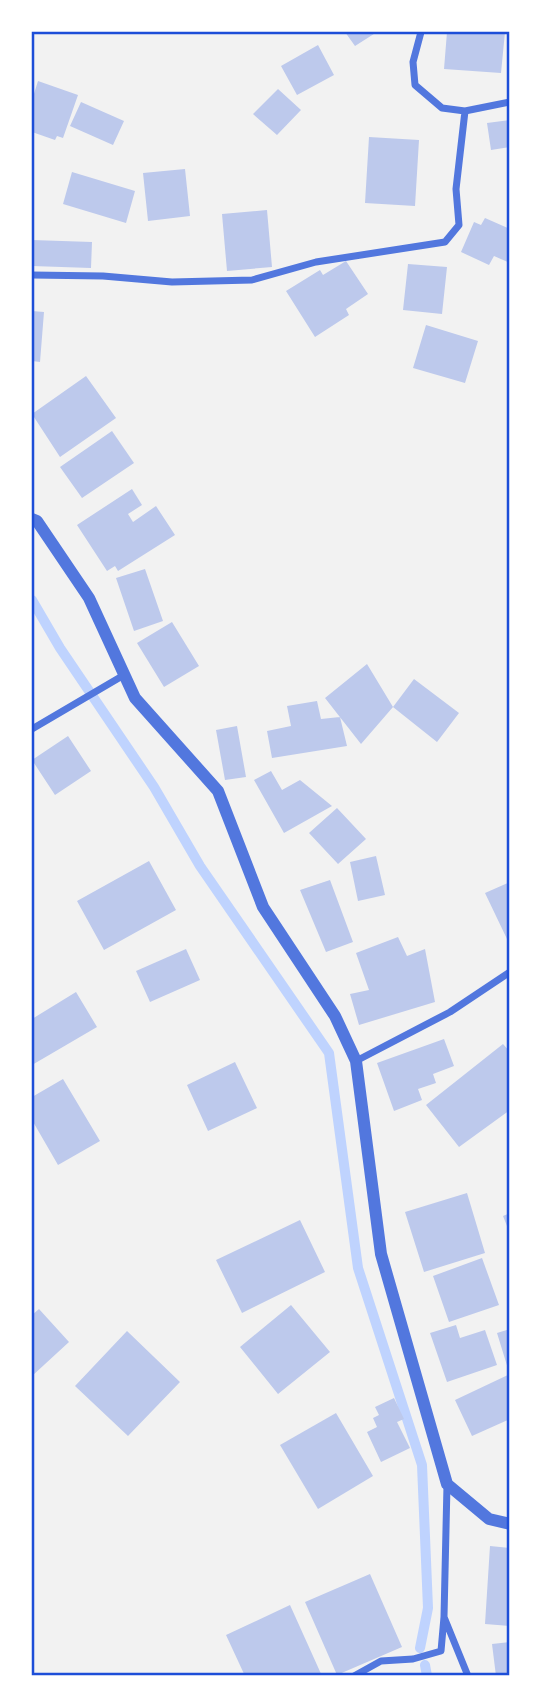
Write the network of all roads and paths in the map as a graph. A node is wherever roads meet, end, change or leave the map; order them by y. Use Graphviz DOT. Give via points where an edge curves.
graph roads {
  1 [pos="421,32"];
  2 [pos="509,102"];
  3 [pos="465,111"];
  4 [pos="32,275"];
  5 [pos="32,519"];
  6 [pos="124,675"];
  7 [pos="32,729"];
  8 [pos="509,972"];
  9 [pos="356,1061"];
  10 [pos="447,1484"];
  11 [pos="509,1524"];
  12 [pos="444,1617"];
  13 [pos="354,1675"];
  14 [pos="468,1675"];
  1 -- 3 [label="street" via="413,62 415,85 442,108"];
  2 -- 3 [label="street"];
  3 -- 4 [label="street" via="456,190 459,225 444,242 316,262 252,280 172,282"];
  5 -- 6 [label="street" via="89,598"];
  6 -- 7 [label="street"];
  6 -- 9 [label="street" via="135,698 218,791 263,907 335,1016"];
  8 -- 9 [label="street" via="450,1012"];
  9 -- 10 [label="street" via="381,1254"];
  10 -- 11 [label="street" via="489,1519"];
  10 -- 12 [label="street"];
  12 -- 13 [label="street" via="441,1651 381,1661"];
  12 -- 14 [label="street"];
}
